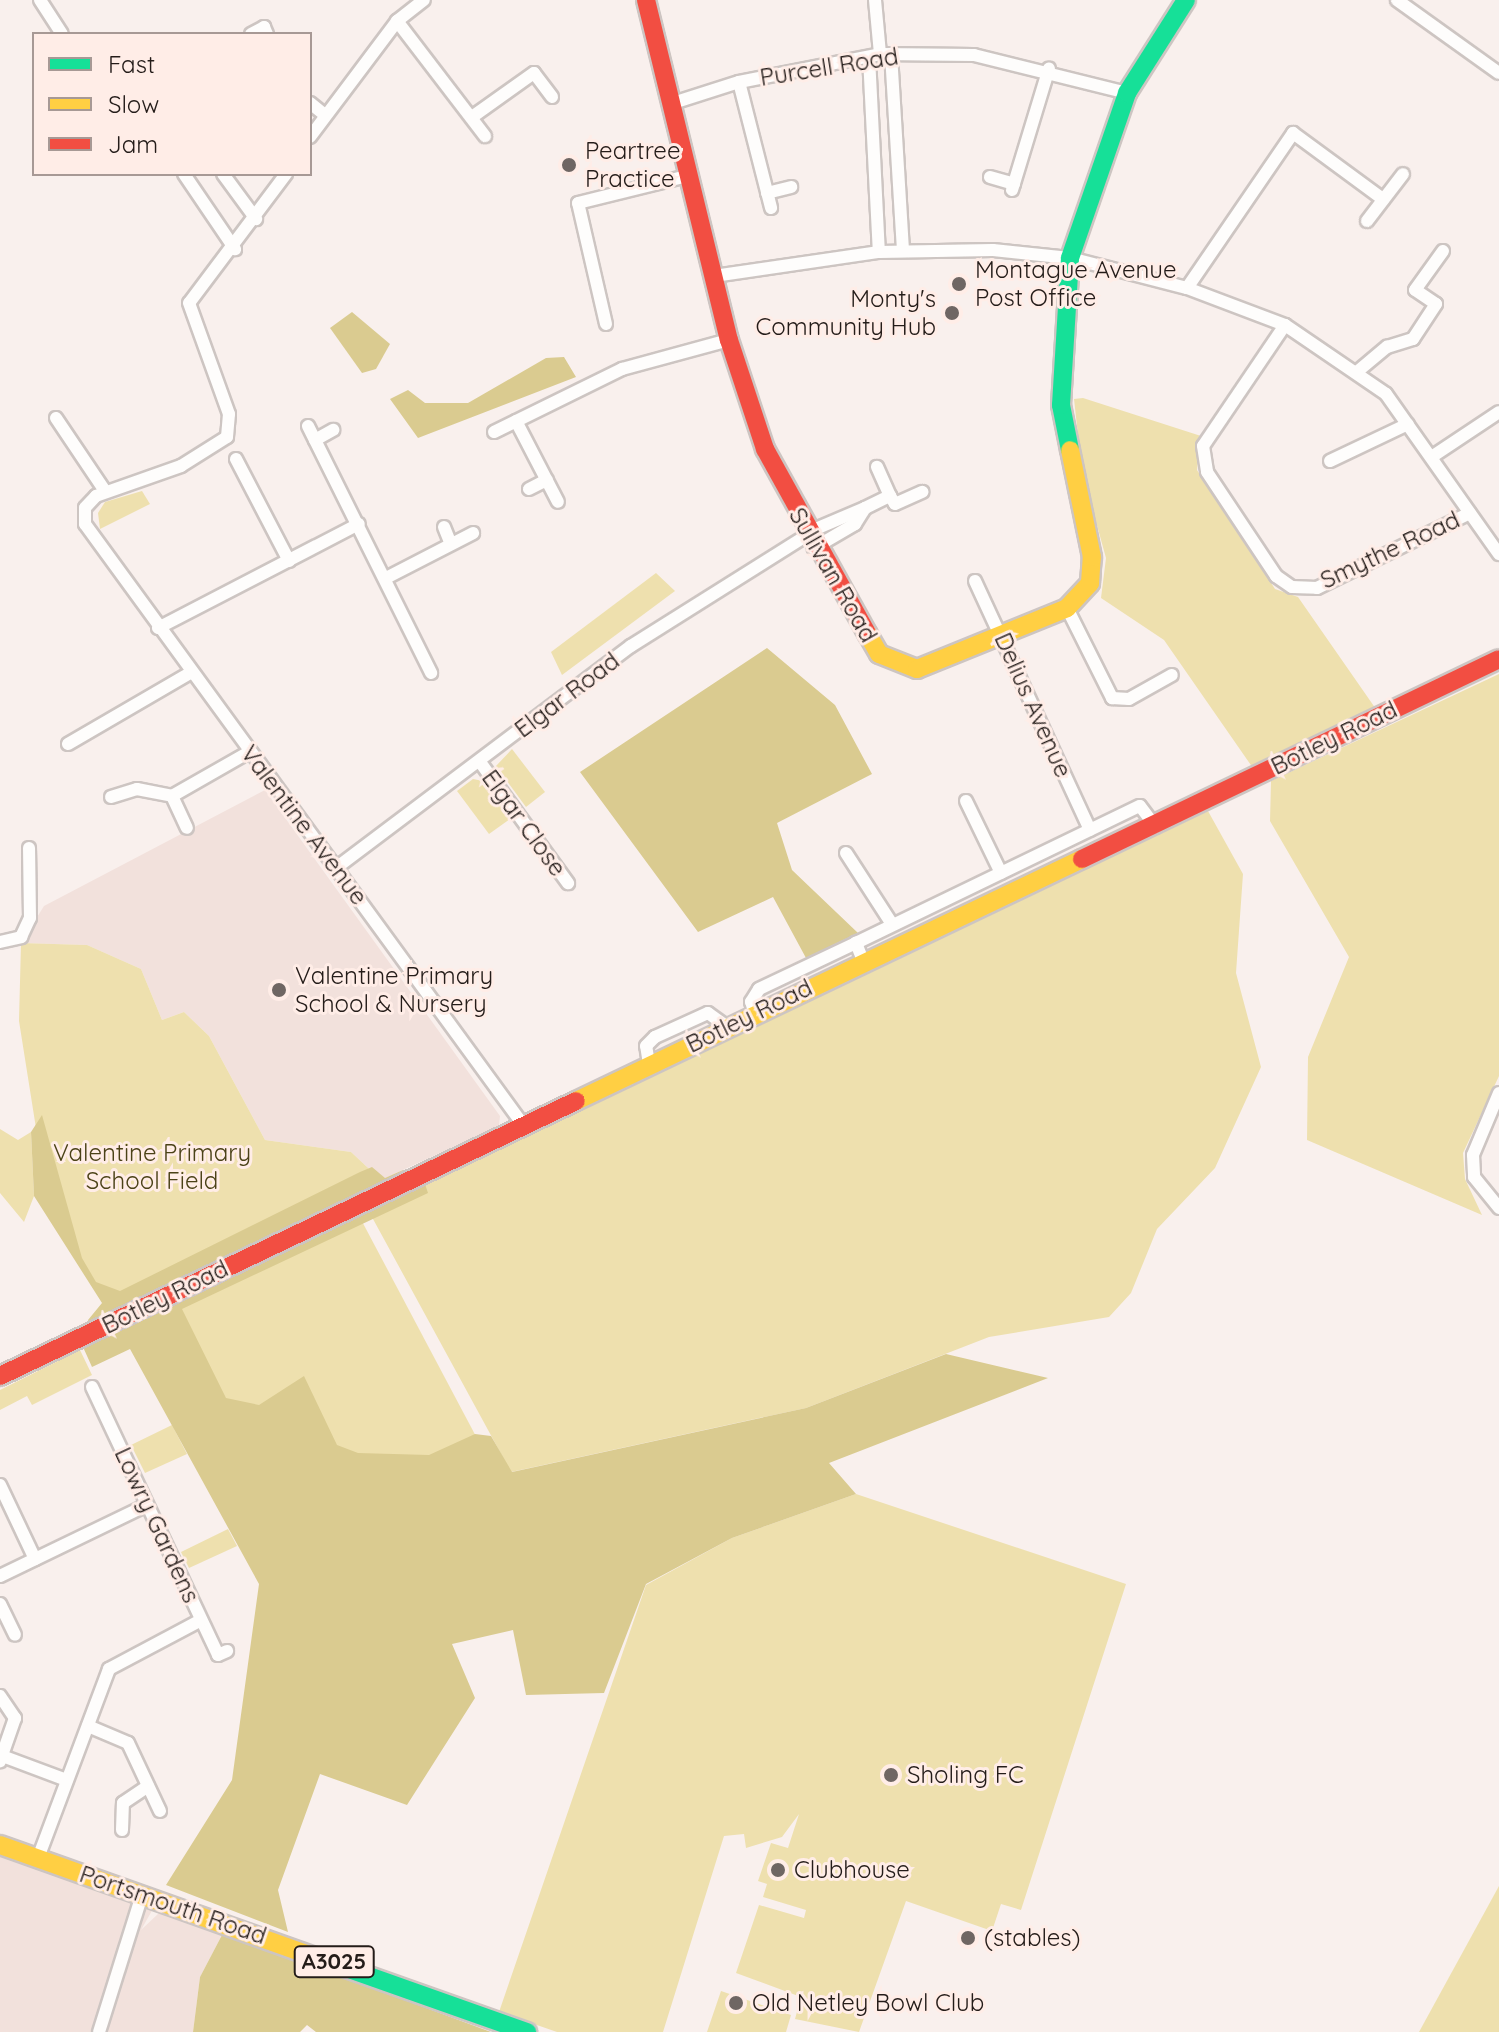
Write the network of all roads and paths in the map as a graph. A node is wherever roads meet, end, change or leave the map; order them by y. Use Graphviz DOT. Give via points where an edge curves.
graph roads {
  1 [pos="40,0"];
  2 [pos="424,0"];
  3 [pos="646,0"];
  4 [pos="875,0"];
  5 [pos="1186,0"];
  6 [pos="1397,0"];
  7 [pos="277,18"];
  8 [pos="397,21"];
  9 [pos="266,30"];
  10 [pos="61,32"];
  11 [pos="880,55"];
  12 [pos="1049,68"];
  13 [pos="1499,73"];
  14 [pos="739,82"];
  15 [pos="1127,93"];
  16 [pos="552,97"];
  17 [pos="673,103"];
  18 [pos="312,105"];
  19 [pos="325,115"];
  20 [pos="472,117"];
  21 [pos="312,134"];
  22 [pos="485,136"];
  23 [pos="1403,174"];
  24 [pos="691,175"];
  25 [pos="185,176"];
  26 [pos="224,176"];
  27 [pos="285,176"];
  28 [pos="990,177"];
  29 [pos="791,187"];
  30 [pos="767,193"];
  31 [pos="1383,199"];
  32 [pos="771,208"];
  33 [pos="256,219"];
  34 [pos="1367,221"];
  35 [pos="235,249"];
  36 [pos="903,251"];
  37 [pos="1443,251"];
  38 [pos="879,252"];
  39 [pos="1070,258"];
  40 [pos="714,276"];
  41 [pos="1187,288"];
  42 [pos="606,324"];
  43 [pos="1285,325"];
  44 [pos="729,340"];
  45 [pos="1358,371"];
  46 [pos="1499,412"];
  47 [pos="56,418"];
  48 [pos="516,421"];
  49 [pos="1408,424"];
  50 [pos="308,426"];
  51 [pos="333,430"];
  52 [pos="494,432"];
  53 [pos="315,440"];
  54 [pos="1433,456"];
  55 [pos="236,459"];
  56 [pos="1330,461"];
  57 [pos="877,467"];
  58 [pos="547,480"];
  59 [pos="529,489"];
  60 [pos="105,491"];
  61 [pos="922,492"];
  62 [pos="890,496"];
  63 [pos="558,502"];
  64 [pos="1470,513"];
  65 [pos="359,524"];
  66 [pos="444,527"];
  67 [pos="473,533"];
  68 [pos="809,539"];
  69 [pos="451,544"];
  70 [pos="1499,554"];
  71 [pos="289,561"];
  72 [pos="386,578"];
  73 [pos="975,581"];
  74 [pos="1067,608"];
  75 [pos="158,628"];
  76 [pos="1002,637"];
  77 [pos="1499,659"];
  78 [pos="190,673"];
  79 [pos="431,673"];
  80 [pos="1172,675"];
  81 [pos="68,744"];
  82 [pos="249,752"];
  83 [pos="480,762"];
  84 [pos="172,796"];
  85 [pos="111,797"];
  86 [pos="966,801"];
  87 [pos="1156,827"];
  88 [pos="187,828"];
  89 [pos="1090,830"];
  90 [pos="29,848"];
  91 [pos="1048,851"];
  92 [pos="846,853"];
  93 [pos="336,868"];
  94 [pos="1059,872"];
  95 [pos="1001,873"];
  96 [pos="568,883"];
  97 [pos="892,924"];
  98 [pos="0,942"];
  99 [pos="856,943"];
  100 [pos="864,963"];
  101 [pos="755,1014"];
  102 [pos="1499,1093"];
  103 [pos="524,1126"];
  104 [pos="1499,1208"];
  105 [pos="0,1376"];
  106 [pos="92,1387"];
  107 [pos="0,1485"];
  108 [pos="147,1505"];
  109 [pos="35,1559"];
  110 [pos="0,1576"];
  111 [pos="0,1604"];
  112 [pos="201,1620"];
  113 [pos="15,1635"];
  114 [pos="227,1651"];
  115 [pos="0,1696"];
  116 [pos="88,1726"];
  117 [pos="3,1759"];
  118 [pos="67,1780"];
  119 [pos="148,1786"];
  120 [pos="160,1811"];
  121 [pos="122,1830"];
  122 [pos="0,1845"];
  123 [pos="38,1858"];
  124 [pos="142,1895"];
  125 [pos="99,2032"];
  126 [pos="527,2032"];
  1 -- 10 [label="street"];
  2 -- 8 [label="street"];
  3 -- 17 [label="main road, Sullivan Road"];
  4 -- 11 [label="street"];
  5 -- 15 [label="main road, Sullivan Road"];
  6 -- 13 [label="street"];
  7 -- 9 [label="street"];
  8 -- 19 [label="street"];
  8 -- 20 [label="street"];
  11 -- 12 [label="street, Purcell Road" via="974,55"];
  11 -- 14 [label="street, Purcell Road"];
  11 -- 36 [label="street"];
  11 -- 38 [label="street"];
  12 -- 15 [label="street, Purcell Road"];
  12 -- 28 [label="street" via="1013,187"];
  14 -- 17 [label="street, Purcell Road"];
  14 -- 30 [label="street"];
  15 -- 39 [label="main road, Sullivan Road"];
  16 -- 20 [label="street" via="534,73"];
  17 -- 24 [label="main road, Sullivan Road"];
  18 -- 19 [label="street"];
  19 -- 21 [label="street"];
  20 -- 22 [label="street"];
  23 -- 31 [label="street"];
  24 -- 40 [label="main road, Sullivan Road"];
  24 -- 42 [label="street" via="578,203"];
  25 -- 35 [label="street"];
  26 -- 33 [label="street"];
  27 -- 33 [label="street"];
  29 -- 30 [label="street"];
  30 -- 32 [label="street"];
  31 -- 34 [label="street"];
  31 -- 41 [label="street" via="1293,133"];
  33 -- 35 [label="street"];
  35 -- 60 [label="street" via="195,291 188,311 229,414 227,437 181,466"];
  36 -- 38 [label="street"];
  36 -- 39 [label="street"];
  37 -- 45 [label="street" via="1415,290 1436,304 1413,339 1387,347"];
  38 -- 40 [label="street"];
  39 -- 41 [label="street"];
  39 -- 74 [label="main road, Sullivan Road" via="1061,405 1093,570 1084,593"];
  40 -- 44 [label="main road, Sullivan Road"];
  41 -- 43 [label="street"];
  43 -- 45 [label="street"];
  43 -- 64 [label="street, Smythe Road" via="1203,446 1207,472 1276,576 1292,587 1317,588"];
  44 -- 48 [label="street" via="622,369"];
  44 -- 68 [label="main road, Sullivan Road" via="765,449"];
  45 -- 49 [label="street"];
  46 -- 54 [label="street"];
  47 -- 60 [label="street"];
  48 -- 52 [label="street"];
  48 -- 58 [label="street"];
  49 -- 54 [label="street"];
  49 -- 56 [label="street"];
  50 -- 53 [label="street"];
  51 -- 53 [label="street"];
  53 -- 65 [label="street"];
  54 -- 64 [label="street"];
  55 -- 71 [label="street"];
  57 -- 62 [label="street"];
  58 -- 59 [label="street"];
  58 -- 63 [label="street"];
  60 -- 75 [label="street, Valentine Avenue" via="85,508 85,524"];
  61 -- 62 [label="street, Elgar Road" via="895,504"];
  62 -- 68 [label="street, Elgar Road"];
  64 -- 70 [label="street"];
  65 -- 71 [label="street"];
  65 -- 72 [label="street"];
  66 -- 69 [label="street"];
  67 -- 69 [label="street"];
  68 -- 76 [label="main road, Sullivan Road" via="890,663 931,666"];
  68 -- 83 [label="street, Elgar Road" via="631,646"];
  69 -- 72 [label="street"];
  71 -- 75 [label="street"];
  72 -- 79 [label="street"];
  73 -- 76 [label="street, Delius Avenue"];
  74 -- 76 [label="main road, Sullivan Road"];
  74 -- 80 [label="street" via="1112,698 1129,699"];
  75 -- 78 [label="street, Valentine Avenue"];
  76 -- 89 [label="street, Delius Avenue"];
  77 -- 87 [label="main road, Botley Road"];
  78 -- 81 [label="street"];
  78 -- 82 [label="street, Valentine Avenue"];
  82 -- 84 [label="street"];
  82 -- 93 [label="street, Valentine Avenue"];
  83 -- 93 [label="street, Elgar Road"];
  83 -- 96 [label="street, Elgar Close"];
  84 -- 85 [label="street" via="137,789"];
  84 -- 88 [label="street"];
  86 -- 95 [label="street"];
  87 -- 89 [label="street" via="1140,806"];
  87 -- 94 [label="main road, Botley Road"];
  89 -- 91 [label="street"];
  90 -- 98 [label="street" via="30,918 21,937"];
  91 -- 94 [label="street"];
  91 -- 95 [label="street"];
  92 -- 97 [label="street"];
  93 -- 103 [label="street, Valentine Avenue"];
  94 -- 100 [label="main road, Botley Road"];
  95 -- 97 [label="street"];
  97 -- 99 [label="street"];
  99 -- 100 [label="street"];
  99 -- 101 [label="street" via="759,989 752,994"];
  100 -- 101 [label="main road, Botley Road"];
  101 -- 103 [label="main road, Botley Road"];
  102 -- 104 [label="street" via="1473,1155 1474,1177"];
  103 -- 105 [label="main road, Botley Road"];
  106 -- 108 [label="street, Lowry Gardens"];
  107 -- 109 [label="street"];
  108 -- 109 [label="street"];
  108 -- 112 [label="street, Lowry Gardens"];
  109 -- 110 [label="street"];
  111 -- 113 [label="street"];
  112 -- 114 [label="street, Lowry Gardens" via="218,1655"];
  112 -- 116 [label="street" via="109,1669"];
  115 -- 117 [label="street" via="15,1718"];
  116 -- 118 [label="street"];
  116 -- 119 [label="street" via="128,1743"];
  117 -- 118 [label="street"];
  118 -- 123 [label="street"];
  119 -- 120 [label="street"];
  119 -- 121 [label="street" via="123,1803"];
  122 -- 123 [label="main road, Portsmouth Road / A3025"];
  123 -- 124 [label="main road, Portsmouth Road / A3025"];
  124 -- 125 [label="street"];
  124 -- 126 [label="main road, Portsmouth Road / A3025"];
}
